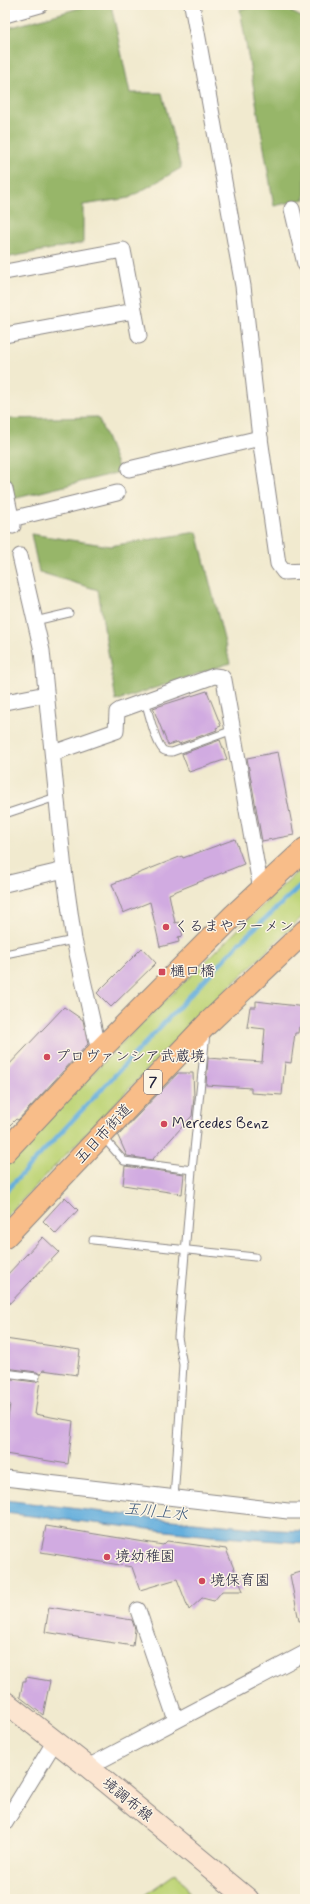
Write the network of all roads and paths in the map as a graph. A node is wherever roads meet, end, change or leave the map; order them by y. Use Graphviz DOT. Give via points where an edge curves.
graph roads {
  1 [pos="40,5"];
  2 [pos="192,5"];
  3 [pos="5,15"];
  4 [pos="292,209"];
  5 [pos="305,264"];
  6 [pos="5,272"];
  7 [pos="134,311"];
  8 [pos="5,335"];
  9 [pos="139,336"];
  10 [pos="260,438"];
  11 [pos="129,469"];
  12 [pos="5,489"];
  13 [pos="117,493"];
  14 [pos="20,556"];
  15 [pos="305,571"];
  16 [pos="70,613"];
  17 [pos="36,621"];
  18 [pos="46,694"];
  19 [pos="145,701"];
  20 [pos="5,702"];
  21 [pos="233,730"];
  22 [pos="53,753"];
  23 [pos="56,797"];
  24 [pos="5,814"];
  25 [pos="305,849"];
  26 [pos="64,870"];
  27 [pos="5,884"];
  28 [pos="261,890"];
  29 [pos="305,931"];
  30 [pos="74,940"];
  31 [pos="5,954"];
  32 [pos="207,1024"];
  33 [pos="99,1051"];
  34 [pos="102,1136"];
  35 [pos="5,1152"];
  36 [pos="192,1170"];
  37 [pos="5,1237"];
  38 [pos="93,1240"];
  39 [pos="185,1250"];
  40 [pos="256,1258"];
  41 [pos="5,1373"];
  42 [pos="36,1377"];
  43 [pos="5,1478"];
  44 [pos="174,1499"];
  45 [pos="305,1511"];
  46 [pos="138,1610"];
  47 [pos="305,1653"];
  48 [pos="5,1702"];
  49 [pos="176,1720"];
  50 [pos="55,1741"];
  51 [pos="88,1767"];
  52 [pos="5,1822"];
  53 [pos="248,1899"];
  1 -- 3 [label="street"];
  2 -- 10 [label="street" via="243,286"];
  4 -- 5 [label="street"];
  6 -- 7 [label="street" via="123,250"];
  7 -- 8 [label="street"];
  7 -- 9 [label="street"];
  10 -- 11 [label="street"];
  10 -- 15 [label="street" via="278,564 284,572"];
  12 -- 13 [label="street" via="12,522"];
  14 -- 17 [label="street"];
  16 -- 17 [label="lane"];
  17 -- 18 [label="street"];
  18 -- 20 [label="street"];
  18 -- 22 [label="street"];
  19 -- 21 [label="lane" via="158,740 167,752"];
  19 -- 21 [label="street" via="218,676 224,680"];
  19 -- 22 [label="street" via="117,712 116,731"];
  21 -- 28 [label="street"];
  22 -- 23 [label="street"];
  23 -- 24 [label="lane"];
  23 -- 26 [label="street"];
  25 -- 28 [label="main road"];
  26 -- 27 [label="street"];
  26 -- 30 [label="street"];
  28 -- 33 [label="main road"];
  29 -- 32 [label="main road, 五日市街道 / 7"];
  30 -- 31 [label="lane"];
  30 -- 33 [label="street"];
  32 -- 34 [label="main road, 五日市街道 / 7"];
  32 -- 36 [label="lane"];
  33 -- 35 [label="main road"];
  34 -- 36 [label="lane" via="124,1161"];
  34 -- 37 [label="main road, 五日市街道 / 7"];
  36 -- 39 [label="lane"];
  38 -- 39 [label="lane"];
  39 -- 40 [label="lane"];
  39 -- 44 [label="lane" via="178,1337 182,1365"];
  41 -- 42 [label="lane"];
  43 -- 44 [label="street"];
  44 -- 45 [label="street"];
  46 -- 49 [label="street"];
  47 -- 49 [label="street"];
  48 -- 50 [label="main road, 境調布線"];
  49 -- 51 [label="street"];
  50 -- 51 [label="main road, 境調布線"];
  50 -- 52 [label="street"];
  51 -- 53 [label="main road, 境調布線"];
}
